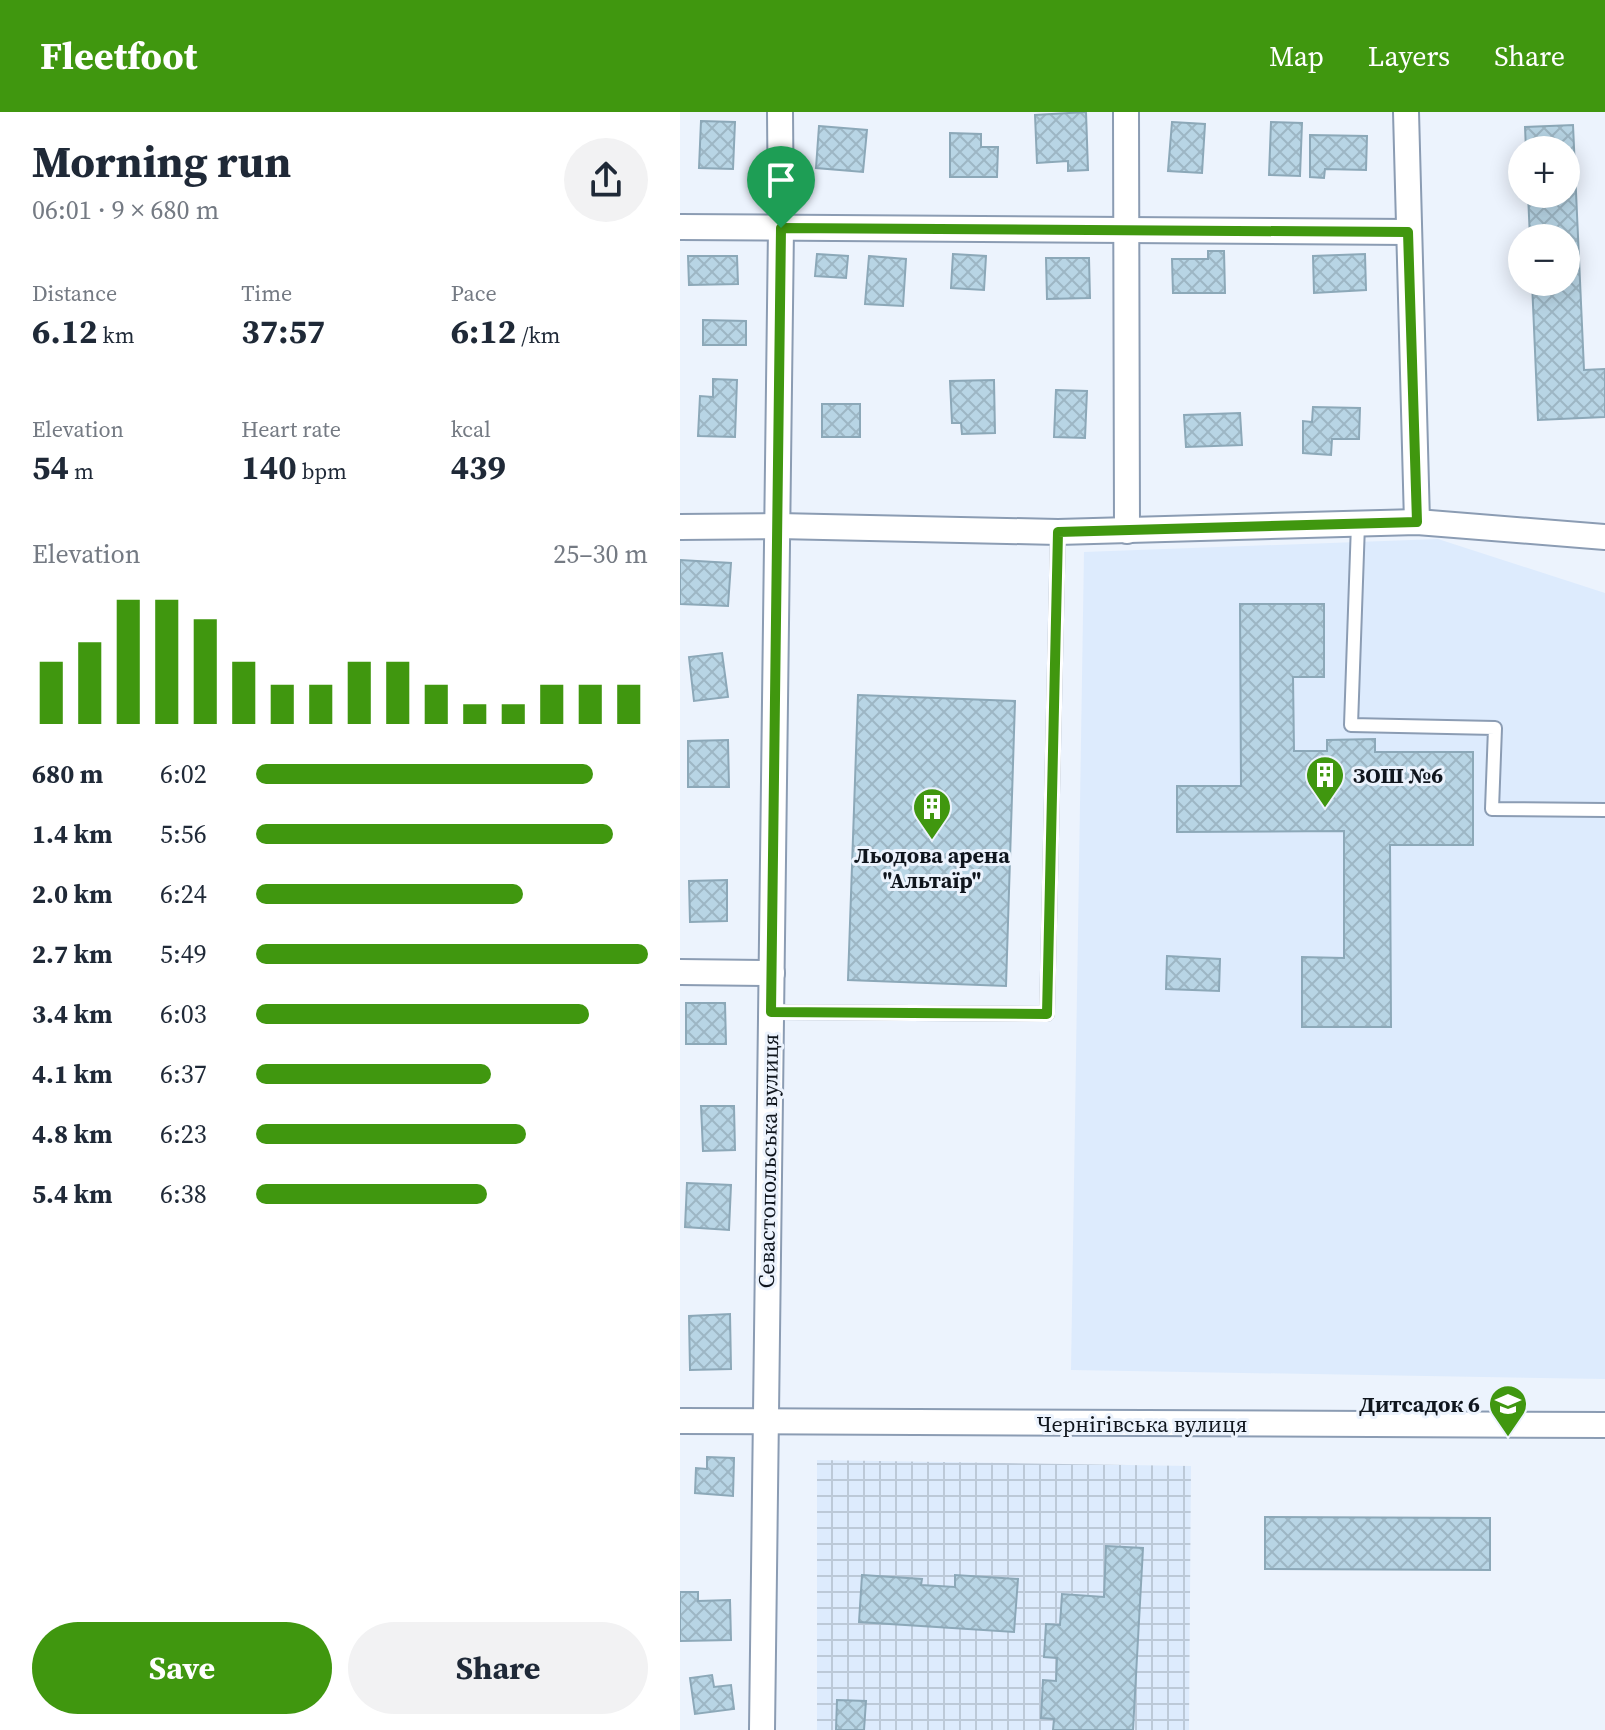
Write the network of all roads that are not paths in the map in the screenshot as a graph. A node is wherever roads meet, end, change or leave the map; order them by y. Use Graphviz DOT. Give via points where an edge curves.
graph roads {
  1 [pos="780,112"];
  2 [pos="1126,112"];
  3 [pos="1406,112"];
  4 [pos="680,227"];
  5 [pos="781,228"];
  6 [pos="1126,230"];
  7 [pos="1408,232"];
  8 [pos="1417,522"];
  9 [pos="1358,524"];
  10 [pos="778,526"];
  11 [pos="680,527"];
  12 [pos="1127,531"];
  13 [pos="1058,532"];
  14 [pos="1605,537"];
  15 [pos="1605,810"];
  16 [pos="680,972"];
  17 [pos="772,973"];
  18 [pos="771,1012"];
  19 [pos="680,1421"];
  20 [pos="764,1422"];
  21 [pos="1605,1425"];
  22 [pos="762,1730"];
  1 -- 5 [label="street, Севастопольська вулиця"];
  2 -- 6 [label="street"];
  3 -- 7 [label="street"];
  4 -- 5 [label="street"];
  5 -- 6 [label="street"];
  5 -- 10 [label="street, Севастопольська вулиця"];
  6 -- 7 [label="street"];
  6 -- 12 [label="street"];
  7 -- 8 [label="street"];
  8 -- 9 [label="street"];
  8 -- 14 [label="street"];
  9 -- 12 [label="street"];
  9 -- 15 [label="lane" via="1351,725 1495,728 1492,809"];
  10 -- 11 [label="street"];
  10 -- 13 [label="street"];
  10 -- 17 [label="street, Севастопольська вулиця"];
  12 -- 13 [label="street"];
  13 -- 18 [label="lane" via="1047,1014"];
  16 -- 17 [label="street"];
  17 -- 18 [label="street, Севастопольська вулиця"];
  18 -- 20 [label="street, Севастопольська вулиця"];
  19 -- 20 [label="street, Чернігівська вулиця"];
  20 -- 21 [label="street, Чернігівська вулиця"];
  20 -- 22 [label="street, Севастопольська вулиця"];
}
